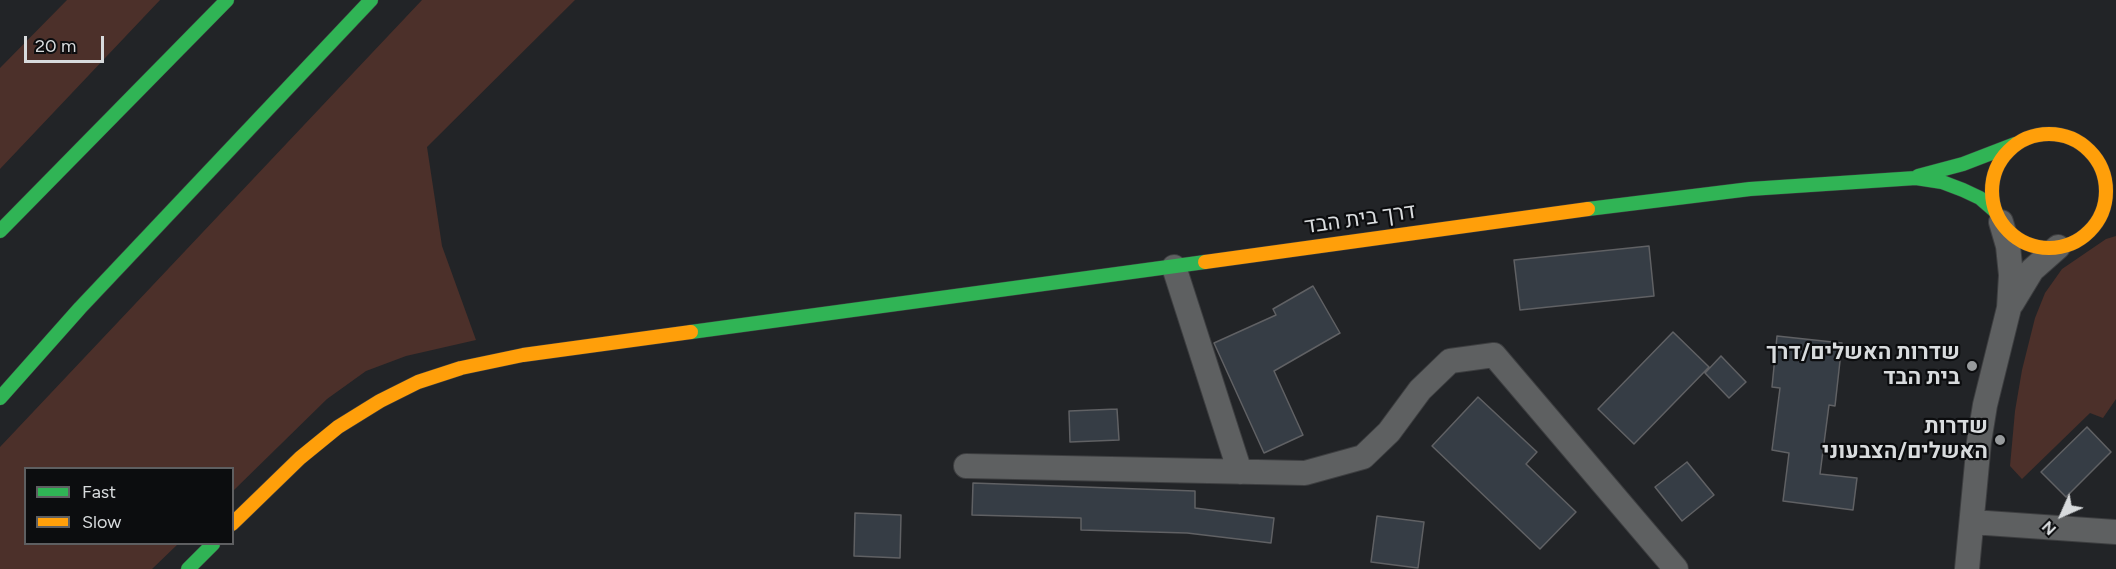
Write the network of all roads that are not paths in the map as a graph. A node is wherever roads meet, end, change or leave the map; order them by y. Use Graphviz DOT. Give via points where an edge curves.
graph roads {
  1 [pos="227,0"];
  2 [pos="371,0"];
  3 [pos="2015,144"];
  4 [pos="2096,159"];
  5 [pos="2116,172"];
  6 [pos="1907,178"];
  7 [pos="2116,214"];
  8 [pos="1998,216"];
  9 [pos="2095,224"];
  10 [pos="0,231"];
  11 [pos="2058,247"];
  12 [pos="1174,267"];
  13 [pos="80,308"];
  14 [pos="2009,308"];
  15 [pos="0,384"];
  16 [pos="0,398"];
  17 [pos="966,466"];
  18 [pos="1240,472"];
  19 [pos="234,522"];
  20 [pos="1972,522"];
  21 [pos="2116,532"];
  22 [pos="211,545"];
  23 [pos="188,569"];
  24 [pos="1676,569"];
  25 [pos="1967,569"];
  1 -- 10 [label="main road"];
  2 -- 13 [label="main road"];
  3 -- 4 [label="main road" via="2032,135 2068,136"];
  3 -- 6 [label="main road, דרך בית הבד" via="1964,164"];
  3 -- 8 [label="main road" via="2002,156 1994,173 1991,192"];
  4 -- 5 [label="main road"];
  4 -- 9 [label="main road" via="2104,176 2106,194"];
  6 -- 8 [label="main road, דרך בית הבד" via="1942,182 1964,190 1980,198"];
  6 -- 12 [label="main road, דרך בית הבד" via="1633,202"];
  7 -- 9 [label="main road"];
  8 -- 11 [label="main road" via="2020,241"];
  8 -- 14 [label="street" via="2008,246"];
  9 -- 11 [label="main road" via="2077,241"];
  11 -- 14 [label="street" via="2032,270"];
  12 -- 18 [label="street"];
  12 -- 19 [label="main road, דרך בית הבד" via="523,355 461,368 418,382 338,427"];
  13 -- 15 [label="main road"];
  13 -- 16 [label="main road"];
  14 -- 20 [label="street" via="1985,405"];
  17 -- 18 [label="street"];
  18 -- 24 [label="street" via="1305,473 1363,457 1449,361 1494,355"];
  20 -- 21 [label="street"];
  20 -- 25 [label="street"];
  22 -- 23 [label="main road"];
}
